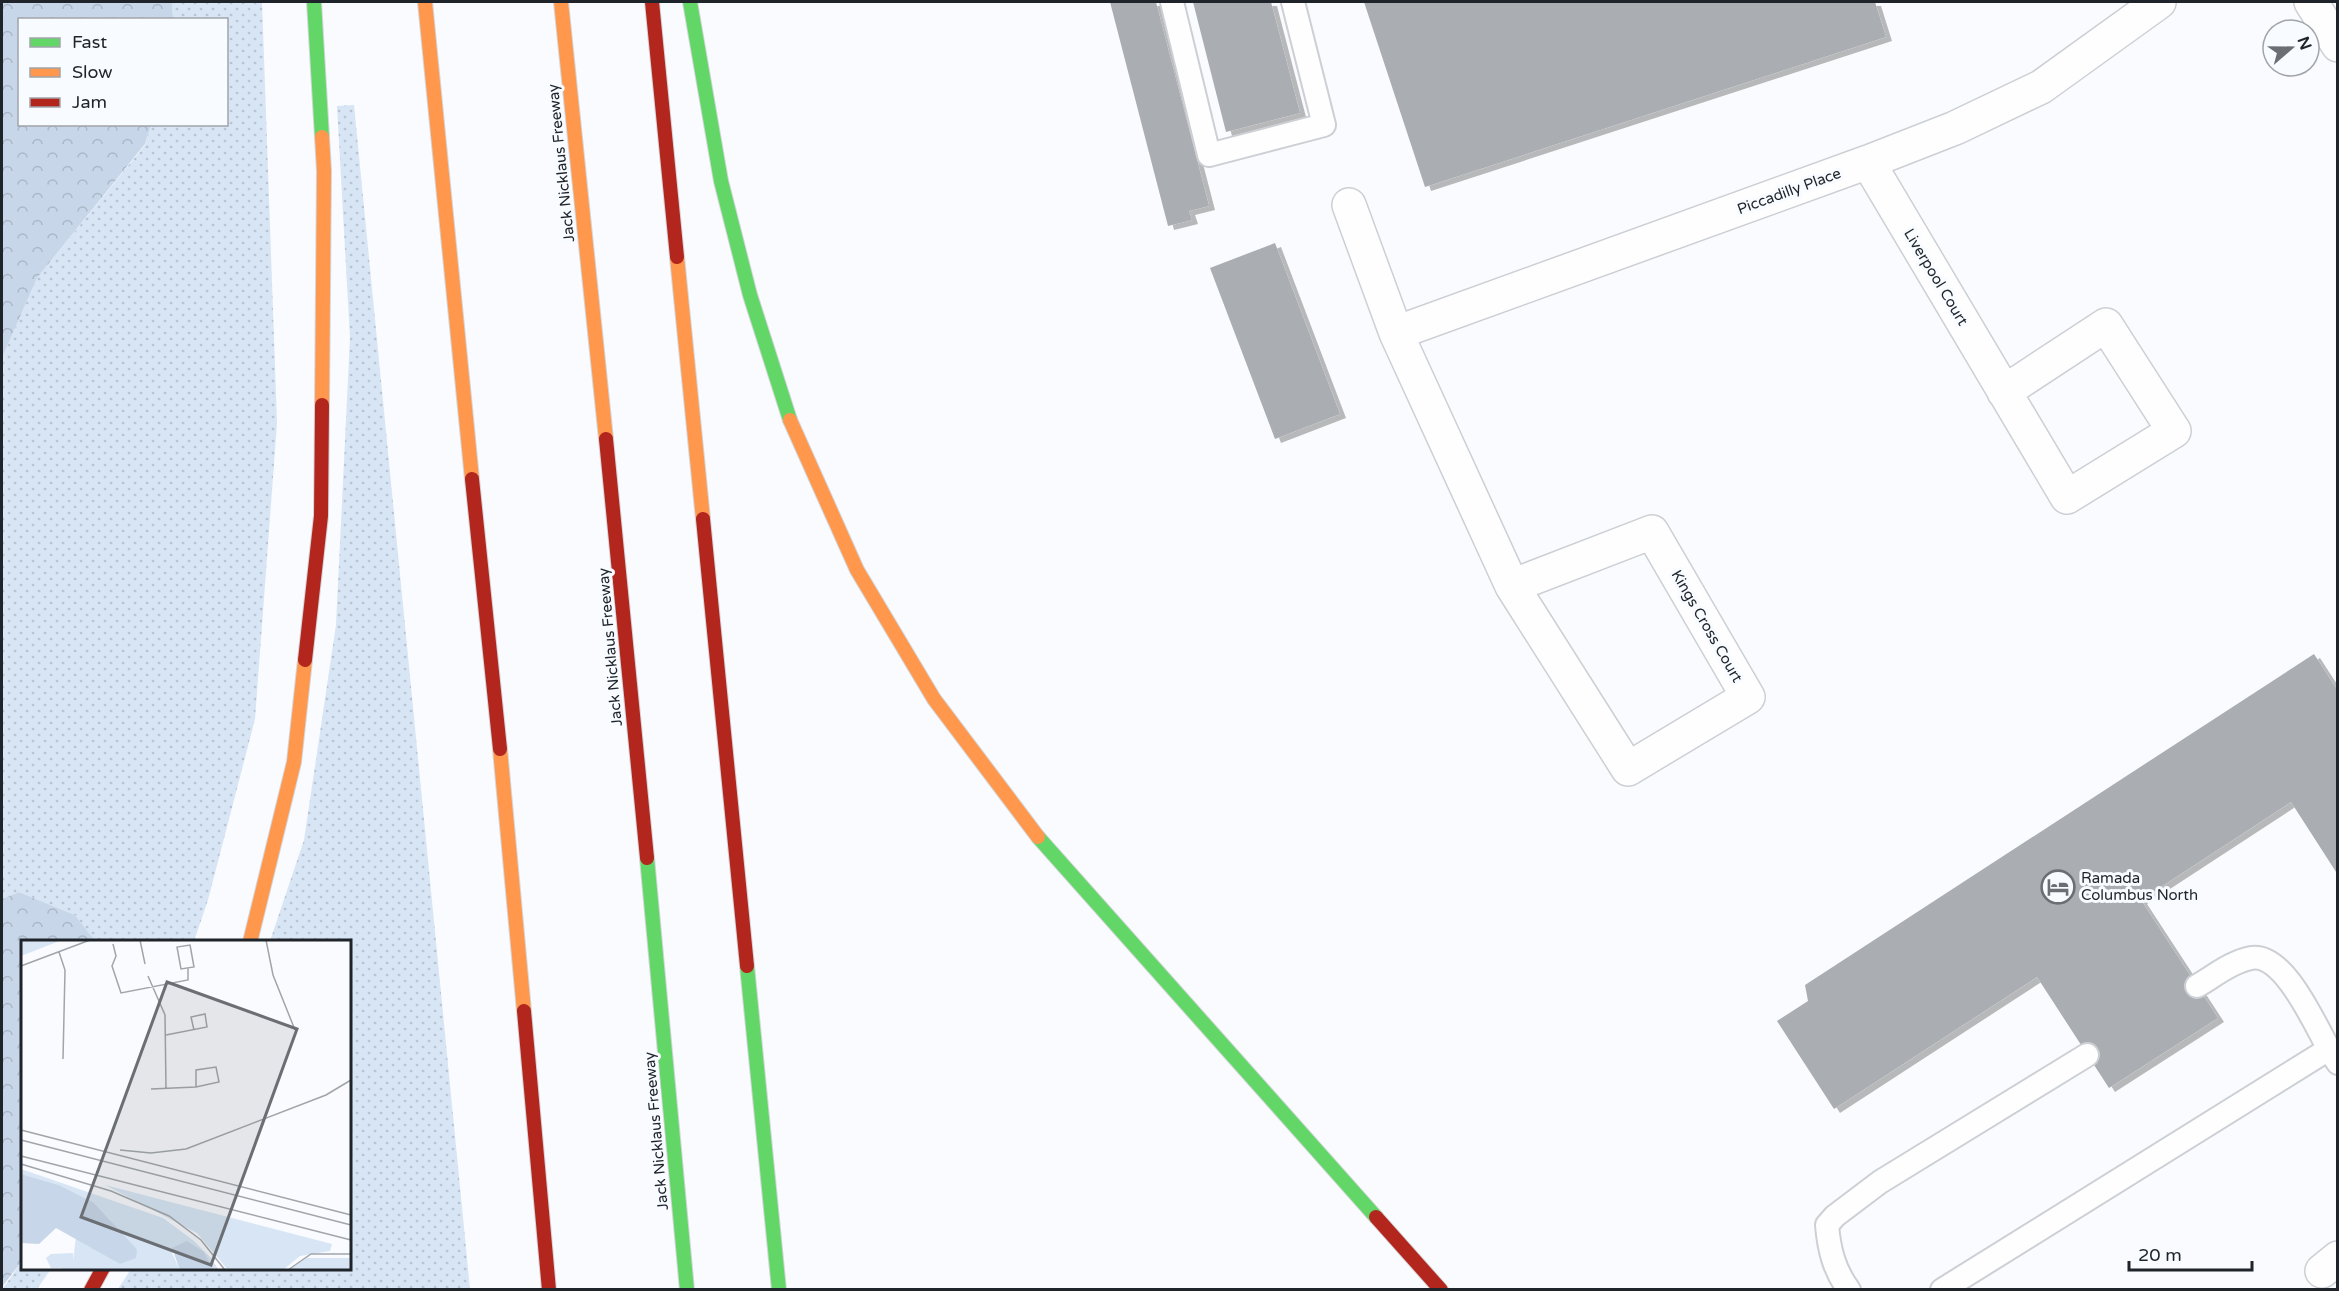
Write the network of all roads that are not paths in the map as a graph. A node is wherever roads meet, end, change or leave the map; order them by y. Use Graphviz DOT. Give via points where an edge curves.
graph roads {
  1 [pos="314,2"];
  2 [pos="425,2"];
  3 [pos="561,2"];
  4 [pos="652,2"];
  5 [pos="690,2"];
  6 [pos="1172,2"];
  7 [pos="1293,2"];
  8 [pos="2159,2"];
  9 [pos="2311,2"];
  10 [pos="2337,45"];
  11 [pos="1868,162"];
  12 [pos="1349,205"];
  13 [pos="1396,333"];
  14 [pos="2004,392"];
  15 [pos="1512,586"];
  16 [pos="250,940"];
  17 [pos="2197,986"];
  18 [pos="2087,1055"];
  19 [pos="2333,1056"];
  20 [pos="102,1270"];
  21 [pos="91,1290"];
  22 [pos="549,1290"];
  23 [pos="687,1290"];
  24 [pos="779,1290"];
  25 [pos="1441,1290"];
  26 [pos="1849,1290"];
  27 [pos="1942,1290"];
  1 -- 16 [label="highway" via="324,171 321,516 294,762"];
  2 -- 22 [label="highway" via="497,714"];
  3 -- 23 [label="highway, Jack Nicklaus Freeway"];
  4 -- 24 [label="highway"];
  5 -- 25 [label="highway" via="721,181 750,295 785,408 857,570 934,699 1038,837"];
  6 -- 7 [label="lane" via="1209,155 1324,125"];
  8 -- 11 [label="street, Piccadilly Place" via="2041,87 1955,128"];
  9 -- 10 [label="street"];
  11 -- 13 [label="street, Piccadilly Place"];
  11 -- 14 [label="street, Liverpool Court"];
  12 -- 13 [label="street, Kings Cross Court"];
  13 -- 15 [label="street, Kings Cross Court"];
  14 -- 14 [label="street, Liverpool Court" via="2067,497 2174,431 2106,325"];
  15 -- 15 [label="street, Kings Cross Court" via="1628,769 1748,697 1652,532"];
  17 -- 19 [label="lane" via="2252,958 2270,961 2287,977"];
  18 -- 26 [label="lane" via="1880,1182 1835,1216 1827,1225 1829,1250"];
  19 -- 27 [label="lane"];
  20 -- 21 [label="highway"];
}
